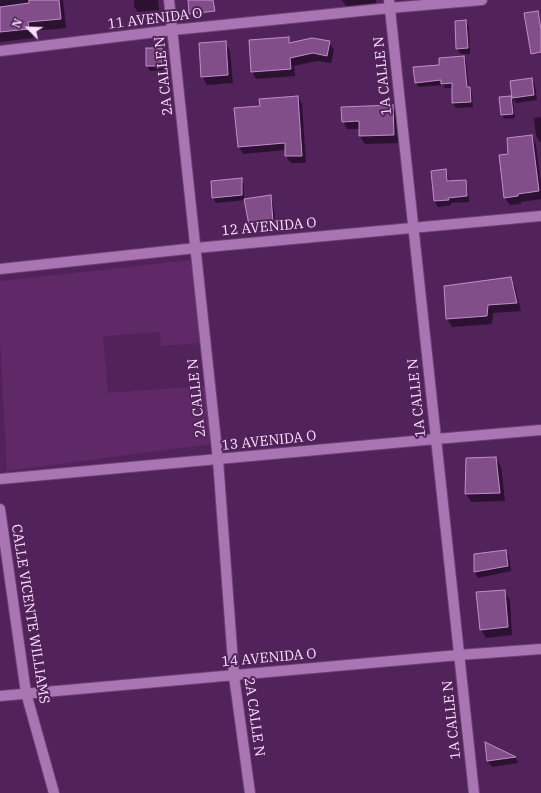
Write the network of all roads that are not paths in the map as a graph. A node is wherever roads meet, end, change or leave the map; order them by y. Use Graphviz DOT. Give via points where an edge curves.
graph roads {
  1 [pos="169,0"];
  2 [pos="482,0"];
  3 [pos="390,4"];
  4 [pos="173,30"];
  5 [pos="0,51"];
  6 [pos="541,216"];
  7 [pos="413,227"];
  8 [pos="196,248"];
  9 [pos="0,269"];
  10 [pos="541,430"];
  11 [pos="436,439"];
  12 [pos="218,460"];
  13 [pos="0,479"];
  14 [pos="0,509"];
  15 [pos="541,649"];
  16 [pos="459,655"];
  17 [pos="234,676"];
  18 [pos="26,693"];
  19 [pos="0,696"];
  20 [pos="54,793"];
  21 [pos="250,793"];
  22 [pos="474,793"];
  1 -- 4 [label="street, 2A CALLE N"];
  2 -- 3 [label="street, 11 AVENIDA O"];
  3 -- 4 [label="street, 11 AVENIDA O"];
  3 -- 7 [label="street, 1A CALLE N"];
  4 -- 5 [label="street, 11 AVENIDA O"];
  4 -- 8 [label="street, 2A CALLE N"];
  6 -- 7 [label="street, 12 AVENIDA O"];
  7 -- 8 [label="street, 12 AVENIDA O"];
  7 -- 11 [label="street, 1A CALLE N"];
  8 -- 9 [label="street, 12 AVENIDA O"];
  8 -- 12 [label="street, 2A CALLE N"];
  10 -- 11 [label="street, 13 AVENIDA O"];
  11 -- 12 [label="street, 13 AVENIDA O"];
  11 -- 16 [label="street, 1A CALLE N"];
  12 -- 13 [label="street, 13 AVENIDA O"];
  12 -- 17 [label="street, 2A CALLE N"];
  14 -- 18 [label="street, CALLE VICENTE WILLIAMS"];
  15 -- 16 [label="street, 14 AVENIDA O"];
  16 -- 17 [label="street, 14 AVENIDA O"];
  16 -- 22 [label="street, 1A CALLE N"];
  17 -- 18 [label="street, 14 AVENIDA O"];
  17 -- 21 [label="street, 2A CALLE N"];
  18 -- 19 [label="street, 14 AVENIDA O"];
  18 -- 20 [label="street, CALLE VICENTE WILLIAMS"];
}
